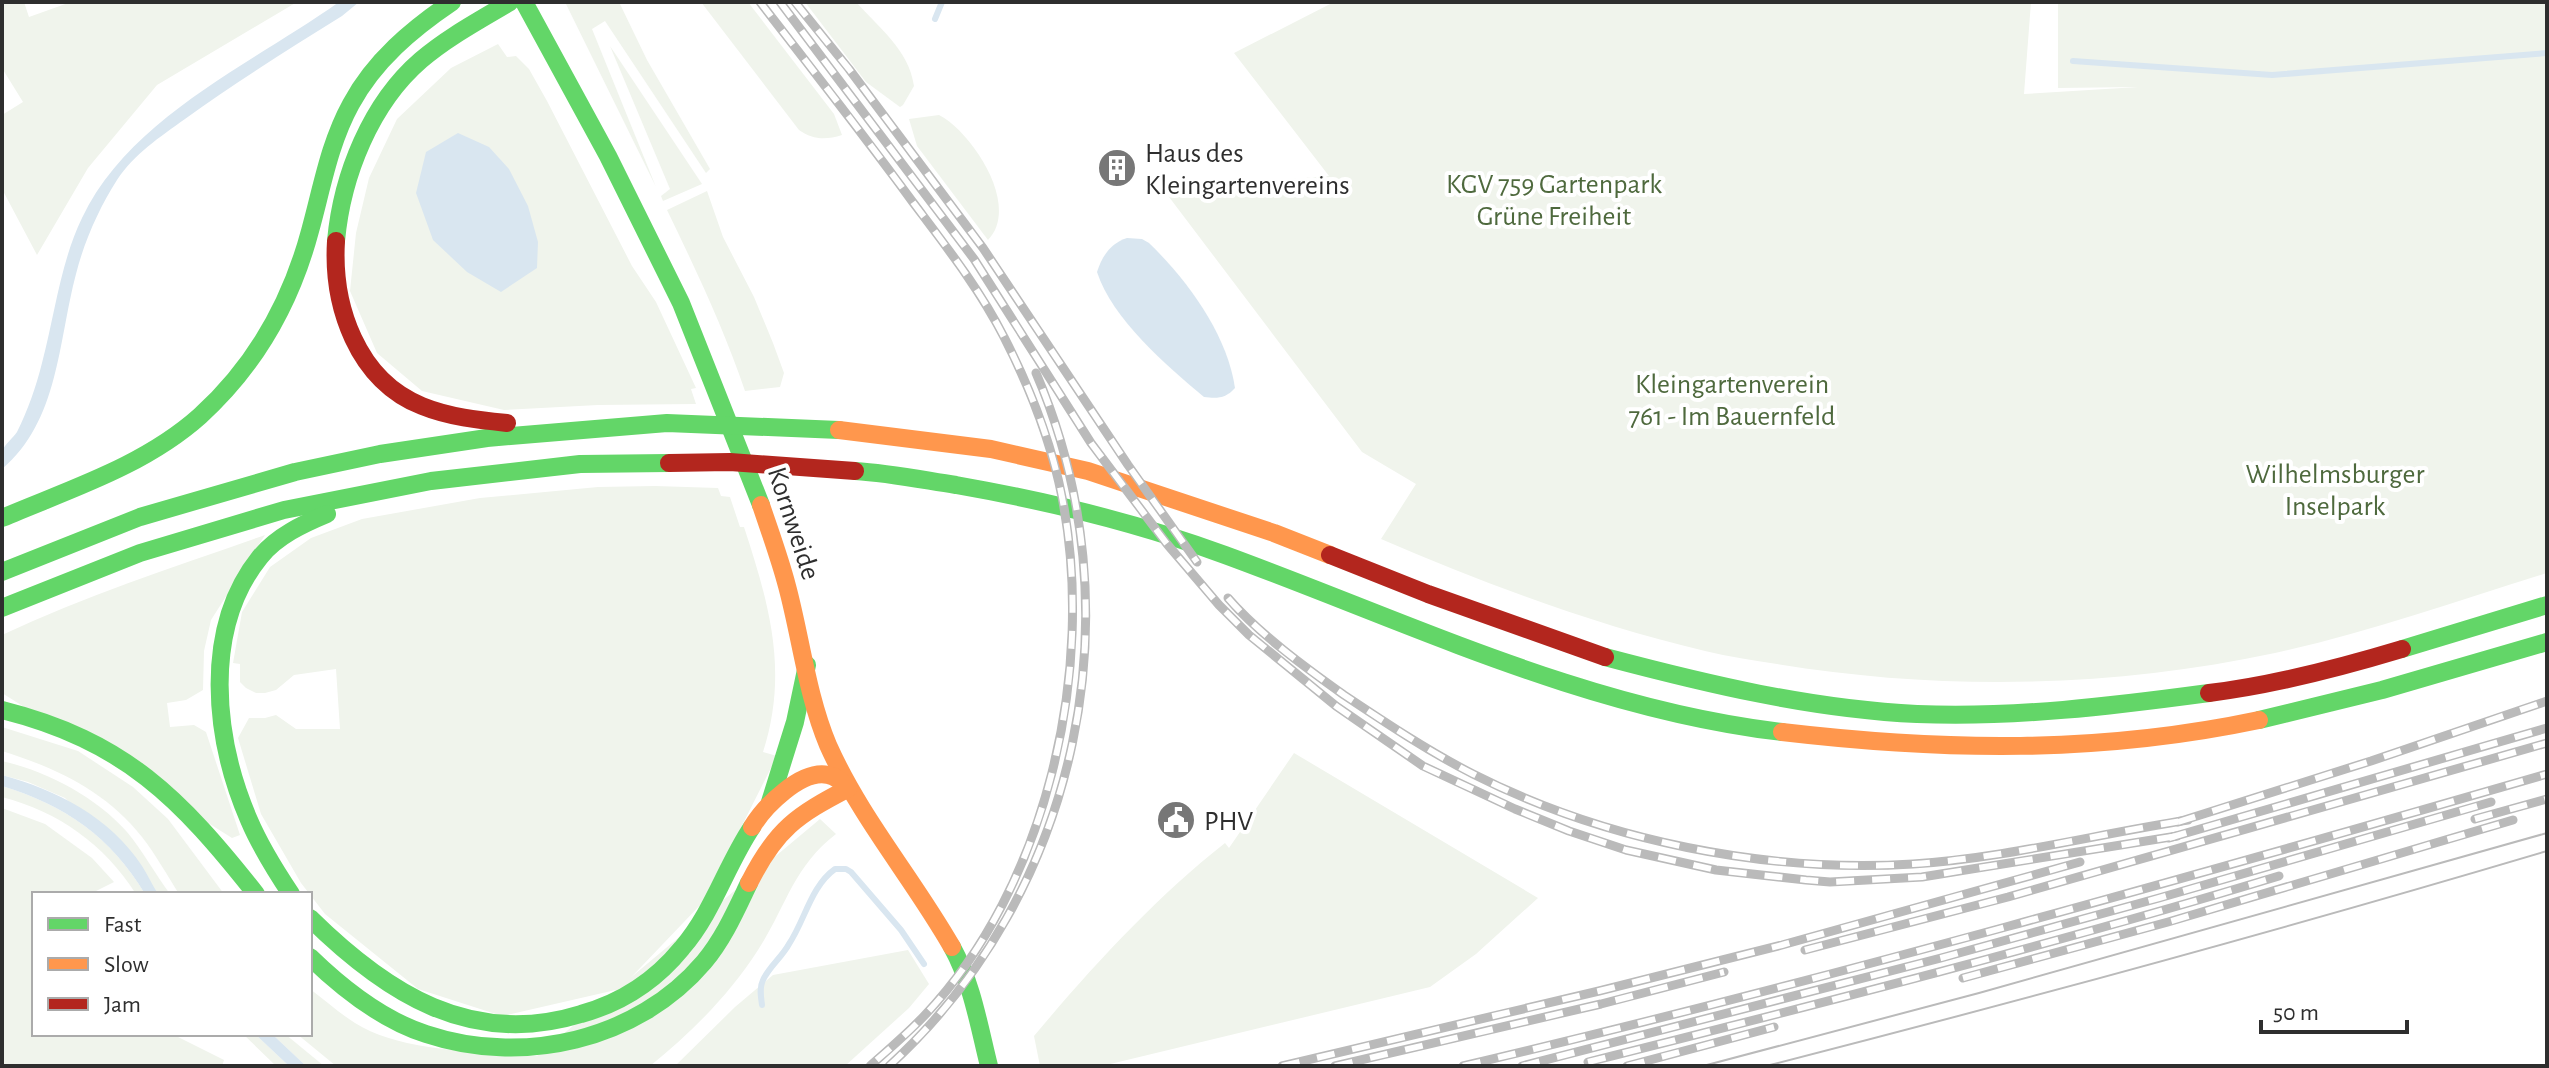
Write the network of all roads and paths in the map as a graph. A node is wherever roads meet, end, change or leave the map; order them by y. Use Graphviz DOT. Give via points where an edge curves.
graph roads {
  1 [pos="452,2"];
  2 [pos="510,2"];
  3 [pos="524,2"];
  4 [pos="436,8"];
  5 [pos="564,431"];
  6 [pos="383,489"];
  7 [pos="2,518"];
  8 [pos="2,572"];
  9 [pos="2547,605"];
  10 [pos="2,608"];
  11 [pos="2547,642"];
  12 [pos="807,665"];
  13 [pos="2,710"];
  14 [pos="849,788"];
  15 [pos="770,802"];
  16 [pos="254,892"];
  17 [pos="290,892"];
  18 [pos="312,920"];
  19 [pos="312,959"];
  20 [pos="989,1066"];
  1 -- 4 [label="main road"];
  2 -- 5 [label="main road" via="426,54 374,115 346,185 334,279 338,303 359,351 376,373 412,402 461,417"];
  3 -- 12 [label="main road, Kornweide" via="681,303 759,498"];
  4 -- 7 [label="main road" via="383,56 353,98 333,147 295,279 269,331 232,381 183,430 152,451"];
  5 -- 8 [label="main road" via="380,454 295,472 140,517"];
  5 -- 9 [label="main road" via="667,423 831,429 991,449 1088,471 1274,533 1590,653 1807,703 1916,714 2106,707 2242,689 2344,666"];
  6 -- 10 [label="main road" via="296,507 168,544"];
  6 -- 11 [label="main road" via="565,466 724,460 850,468 991,488 1092,511 1180,539 1578,688 1761,730 1872,742 2037,748 2212,730 2375,693"];
  6 -- 17 [label="main road" via="309,521 273,544 237,594 226,631 220,703 231,764 251,824"];
  12 -- 14 [label="main road, Kornweide" via="820,723"];
  12 -- 15 [label="main road"];
  13 -- 16 [label="main road" via="72,732 145,775 185,810"];
  14 -- 15 [label="main road" via="837,777 822,774 793,784"];
  14 -- 19 [label="main road" via="810,807 779,834 722,939 688,979 635,1018 583,1040 539,1048 449,1041 405,1025 360,999"];
  14 -- 20 [label="main road, Kornweide" via="953,950 973,1000"];
  15 -- 18 [label="main road" via="738,847 699,927 670,963 622,998 562,1021 503,1025 427,1007 372,974"];
}
